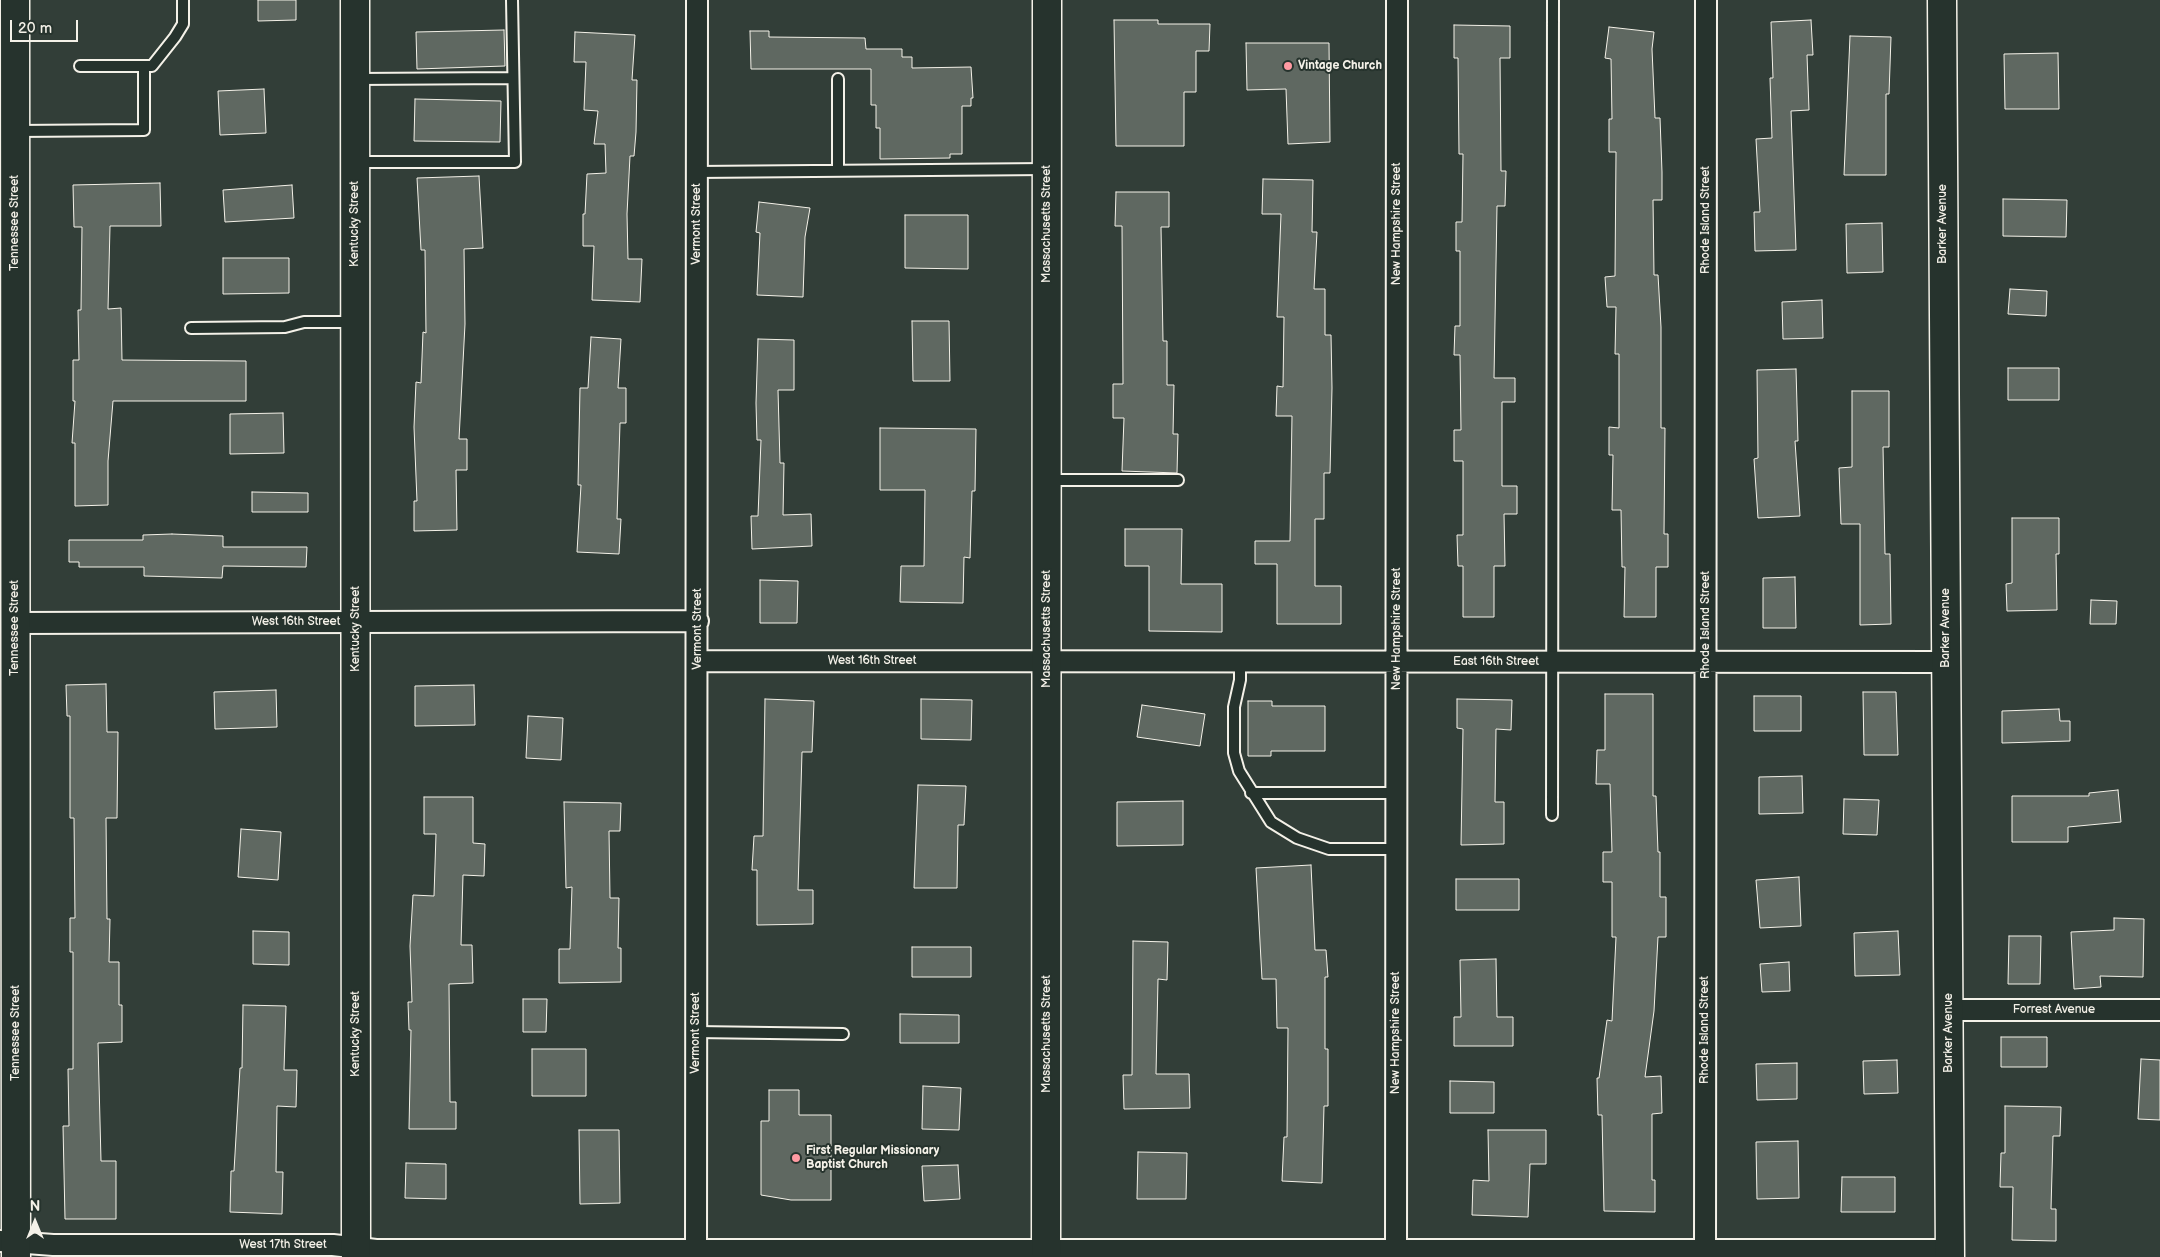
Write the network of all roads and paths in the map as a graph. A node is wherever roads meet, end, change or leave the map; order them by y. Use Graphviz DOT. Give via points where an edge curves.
graph roads {
  1 [pos="15,0"];
  2 [pos="183,0"];
  3 [pos="355,0"];
  4 [pos="512,0"];
  5 [pos="697,0"];
  6 [pos="1047,0"];
  7 [pos="1397,0"];
  8 [pos="1553,0"];
  9 [pos="1706,0"];
  10 [pos="1942,0"];
  11 [pos="80,66"];
  12 [pos="144,66"];
  13 [pos="513,78"];
  14 [pos="355,79"];
  15 [pos="838,79"];
  16 [pos="15,131"];
  17 [pos="355,162"];
  18 [pos="1047,169"];
  19 [pos="838,171"];
  20 [pos="697,172"];
  21 [pos="7,183"];
  22 [pos="356,322"];
  23 [pos="191,328"];
  24 [pos="1047,480"];
  25 [pos="1178,480"];
  26 [pos="698,621"];
  27 [pos="356,622"];
  28 [pos="15,623"];
  29 [pos="1047,660"];
  30 [pos="698,661"];
  31 [pos="1240,661"];
  32 [pos="1396,662"];
  33 [pos="1552,662"];
  34 [pos="1706,662"];
  35 [pos="1946,662"];
  36 [pos="1251,793"];
  37 [pos="1396,793"];
  38 [pos="1552,815"];
  39 [pos="1396,848"];
  40 [pos="1949,1010"];
  41 [pos="2160,1010"];
  42 [pos="696,1032"];
  43 [pos="843,1034"];
  44 [pos="11,1247"];
  45 [pos="1705,1249"];
  46 [pos="356,1252"];
  47 [pos="524,1253"];
  48 [pos="696,1253"];
  49 [pos="878,1253"];
  50 [pos="1046,1253"];
  51 [pos="1115,1253"];
  52 [pos="1221,1253"];
  53 [pos="1396,1253"];
  54 [pos="1950,1253"];
  1 -- 16 [label="main road, Tennessee Street"];
  2 -- 12 [label="lane" via="183,24 152,66"];
  3 -- 14 [label="main road, Kentucky Street"];
  4 -- 13 [label="lane"];
  5 -- 20 [label="street, Vermont Street"];
  6 -- 18 [label="main road, Massachusetts Street"];
  7 -- 32 [label="street, New Hampshire Street"];
  8 -- 33 [label="lane"];
  9 -- 34 [label="street, Rhode Island Street"];
  10 -- 35 [label="main road, Barker Avenue"];
  11 -- 12 [label="lane"];
  12 -- 16 [label="lane" via="144,130"];
  13 -- 14 [label="lane"];
  13 -- 17 [label="lane" via="514,162"];
  14 -- 17 [label="main road, Kentucky Street"];
  15 -- 19 [label="lane"];
  16 -- 21 [label="main road, Tennessee Street"];
  17 -- 22 [label="main road, Kentucky Street"];
  18 -- 19 [label="lane"];
  18 -- 24 [label="main road, Massachusetts Street"];
  19 -- 20 [label="lane"];
  20 -- 26 [label="street, Vermont Street"];
  21 -- 28 [label="main road, Tennessee Street"];
  22 -- 23 [label="lane"];
  22 -- 27 [label="main road, Kentucky Street"];
  24 -- 25 [label="lane"];
  24 -- 29 [label="main road, Massachusetts Street"];
  26 -- 27 [label="street, West 16th Street"];
  26 -- 30 [label="street, Vermont Street"];
  27 -- 28 [label="street, West 16th Street"];
  27 -- 46 [label="main road, Kentucky Street"];
  28 -- 44 [label="main road, Tennessee Street" via="11,767"];
  29 -- 30 [label="street, West 16th Street"];
  29 -- 31 [label="street, East 16th Street"];
  29 -- 50 [label="main road, Massachusetts Street"];
  30 -- 42 [label="street, Vermont Street"];
  31 -- 32 [label="street, East 16th Street"];
  31 -- 36 [label="lane" via="1234,707 1234,753"];
  32 -- 33 [label="street, East 16th Street"];
  32 -- 37 [label="street, New Hampshire Street"];
  33 -- 34 [label="street, East 16th Street"];
  33 -- 38 [label="lane"];
  34 -- 35 [label="street, East 16th Street"];
  34 -- 45 [label="street, Rhode Island Street"];
  35 -- 40 [label="main road, Barker Avenue"];
  36 -- 37 [label="lane"];
  36 -- 39 [label="lane" via="1271,822 1297,838 1329,848"];
  37 -- 39 [label="street, New Hampshire Street"];
  39 -- 53 [label="street, New Hampshire Street"];
  40 -- 41 [label="street, Forrest Avenue"];
  40 -- 54 [label="main road, Barker Avenue"];
  42 -- 43 [label="lane"];
  42 -- 48 [label="street, Vermont Street"];
  44 -- 46 [label="street, West 17th Street" via="53,1244 333,1245"];
  45 -- 53 [label="street, West 17th Street"];
  45 -- 54 [label="street, West 17th Street"];
  46 -- 47 [label="street, West 17th Street"];
  47 -- 48 [label="street, West 17th Street"];
  48 -- 49 [label="street, West 17th Street"];
  49 -- 50 [label="street, West 17th Street"];
  50 -- 51 [label="street, West 17th Street"];
  51 -- 52 [label="street, West 17th Street"];
  52 -- 53 [label="street, West 17th Street"];
}
